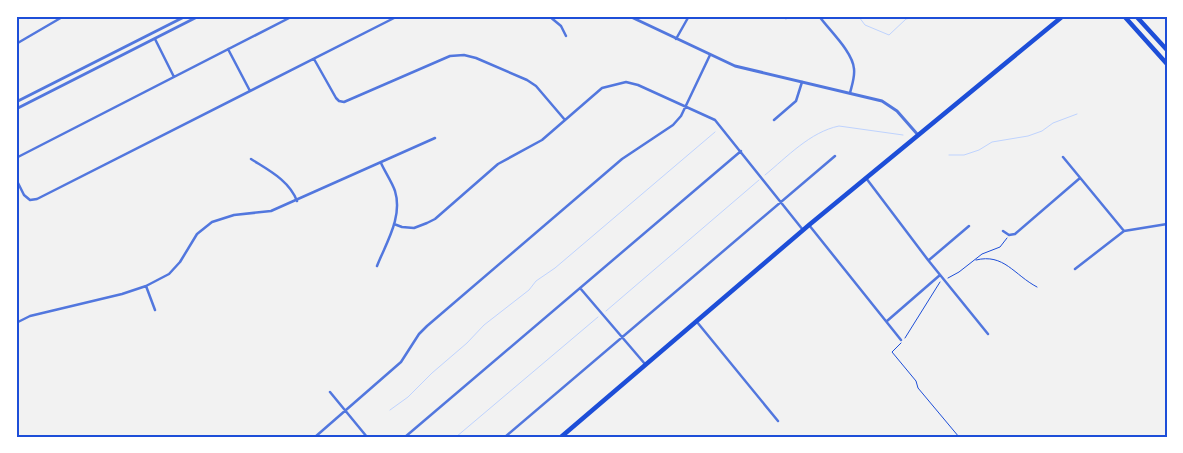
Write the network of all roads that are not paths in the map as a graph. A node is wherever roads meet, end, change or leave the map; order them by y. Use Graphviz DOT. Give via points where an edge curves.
graph roads {
  1 [pos="64,16"];
  2 [pos="186,16"];
  3 [pos="199,16"];
  4 [pos="293,16"];
  5 [pos="398,16"];
  6 [pos="549,16"];
  7 [pos="629,16"];
  8 [pos="688,16"];
  9 [pos="819,16"];
  10 [pos="1063,16"];
  11 [pos="1124,16"];
  12 [pos="1136,16"];
  13 [pos="152,34"];
  14 [pos="566,36"];
  15 [pos="155,39"];
  16 [pos="676,39"];
  17 [pos="16,44"];
  18 [pos="228,49"];
  19 [pos="1167,50"];
  20 [pos="710,55"];
  21 [pos="314,59"];
  22 [pos="1167,64"];
  23 [pos="174,77"];
  24 [pos="802,82"];
  25 [pos="250,91"];
  26 [pos="850,93"];
  27 [pos="16,102"];
  28 [pos="686,106"];
  29 [pos="16,109"];
  30 [pos="565,120"];
  31 [pos="774,120"];
  32 [pos="918,135"];
  33 [pos="435,138"];
  34 [pos="741,151"];
  35 [pos="835,156"];
  36 [pos="1063,157"];
  37 [pos="16,158"];
  38 [pos="250,159"];
  39 [pos="381,163"];
  40 [pos="866,178"];
  41 [pos="1080,178"];
  42 [pos="16,179"];
  43 [pos="297,201"];
  44 [pos="781,202"];
  45 [pos="394,224"];
  46 [pos="1167,224"];
  47 [pos="809,225"];
  48 [pos="970,226"];
  49 [pos="803,230"];
  50 [pos="1124,231"];
  51 [pos="1003,232"];
  52 [pos="928,260"];
  53 [pos="377,266"];
  54 [pos="1075,269"];
  55 [pos="940,275"];
  56 [pos="146,286"];
  57 [pos="580,288"];
  58 [pos="155,310"];
  59 [pos="887,321"];
  60 [pos="697,322"];
  61 [pos="16,323"];
  62 [pos="988,334"];
  63 [pos="622,337"];
  64 [pos="902,340"];
  65 [pos="646,365"];
  66 [pos="330,392"];
  67 [pos="346,411"];
  68 [pos="778,421"];
  69 [pos="314,437"];
  70 [pos="367,437"];
  71 [pos="406,437"];
  72 [pos="505,437"];
  73 [pos="561,437"];
  1 -- 17 [label="street"];
  2 -- 13 [label="street"];
  3 -- 15 [label="street"];
  4 -- 18 [label="street"];
  5 -- 21 [label="street"];
  6 -- 14 [label="street" via="561,26"];
  7 -- 16 [label="street"];
  8 -- 16 [label="street"];
  9 -- 26 [label="street" via="849,54 854,71"];
  10 -- 32 [label="main road"];
  11 -- 22 [label="main road"];
  12 -- 19 [label="main road"];
  13 -- 15 [label="street"];
  13 -- 27 [label="street"];
  15 -- 23 [label="street"];
  15 -- 29 [label="street"];
  16 -- 20 [label="street"];
  18 -- 23 [label="street"];
  18 -- 25 [label="street"];
  20 -- 24 [label="street" via="749,70"];
  20 -- 28 [label="street"];
  21 -- 25 [label="street"];
  21 -- 30 [label="street" via="336,98 344,102 450,56 464,55 536,86"];
  23 -- 37 [label="street"];
  24 -- 26 [label="street"];
  24 -- 31 [label="street" via="796,101"];
  25 -- 42 [label="street" via="37,199 30,200 24,195"];
  26 -- 32 [label="street" via="890,105"];
  28 -- 30 [label="street" via="626,82 602,88"];
  28 -- 34 [label="street" via="715,120"];
  28 -- 67 [label="street" via="673,124 622,159 427,326 401,362"];
  30 -- 45 [label="street" via="538,143 498,164 427,224 414,228"];
  32 -- 40 [label="main road"];
  33 -- 39 [label="street"];
  34 -- 44 [label="street"];
  34 -- 57 [label="street"];
  35 -- 44 [label="street"];
  36 -- 41 [label="street"];
  38 -- 43 [label="street" via="289,186"];
  39 -- 43 [label="street"];
  39 -- 45 [label="street" via="395,191"];
  40 -- 47 [label="main road"];
  40 -- 52 [label="street"];
  41 -- 50 [label="street"];
  41 -- 51 [label="street" via="1015,234"];
  43 -- 56 [label="street" via="271,211 234,215 212,222 197,234 169,274"];
  44 -- 49 [label="street"];
  44 -- 63 [label="street"];
  45 -- 53 [label="street"];
  46 -- 50 [label="street"];
  47 -- 49 [label="main road"];
  47 -- 59 [label="street"];
  48 -- 52 [label="street"];
  49 -- 60 [label="main road"];
  50 -- 54 [label="street"];
  52 -- 55 [label="street"];
  55 -- 59 [label="street"];
  55 -- 62 [label="street"];
  56 -- 58 [label="street"];
  56 -- 61 [label="street" via="30,316"];
  57 -- 63 [label="street"];
  57 -- 71 [label="street"];
  59 -- 64 [label="street"];
  60 -- 65 [label="main road"];
  60 -- 68 [label="street"];
  63 -- 65 [label="street"];
  63 -- 72 [label="street"];
  65 -- 73 [label="main road"];
  66 -- 67 [label="street"];
  67 -- 69 [label="street"];
  67 -- 70 [label="street"];
}
